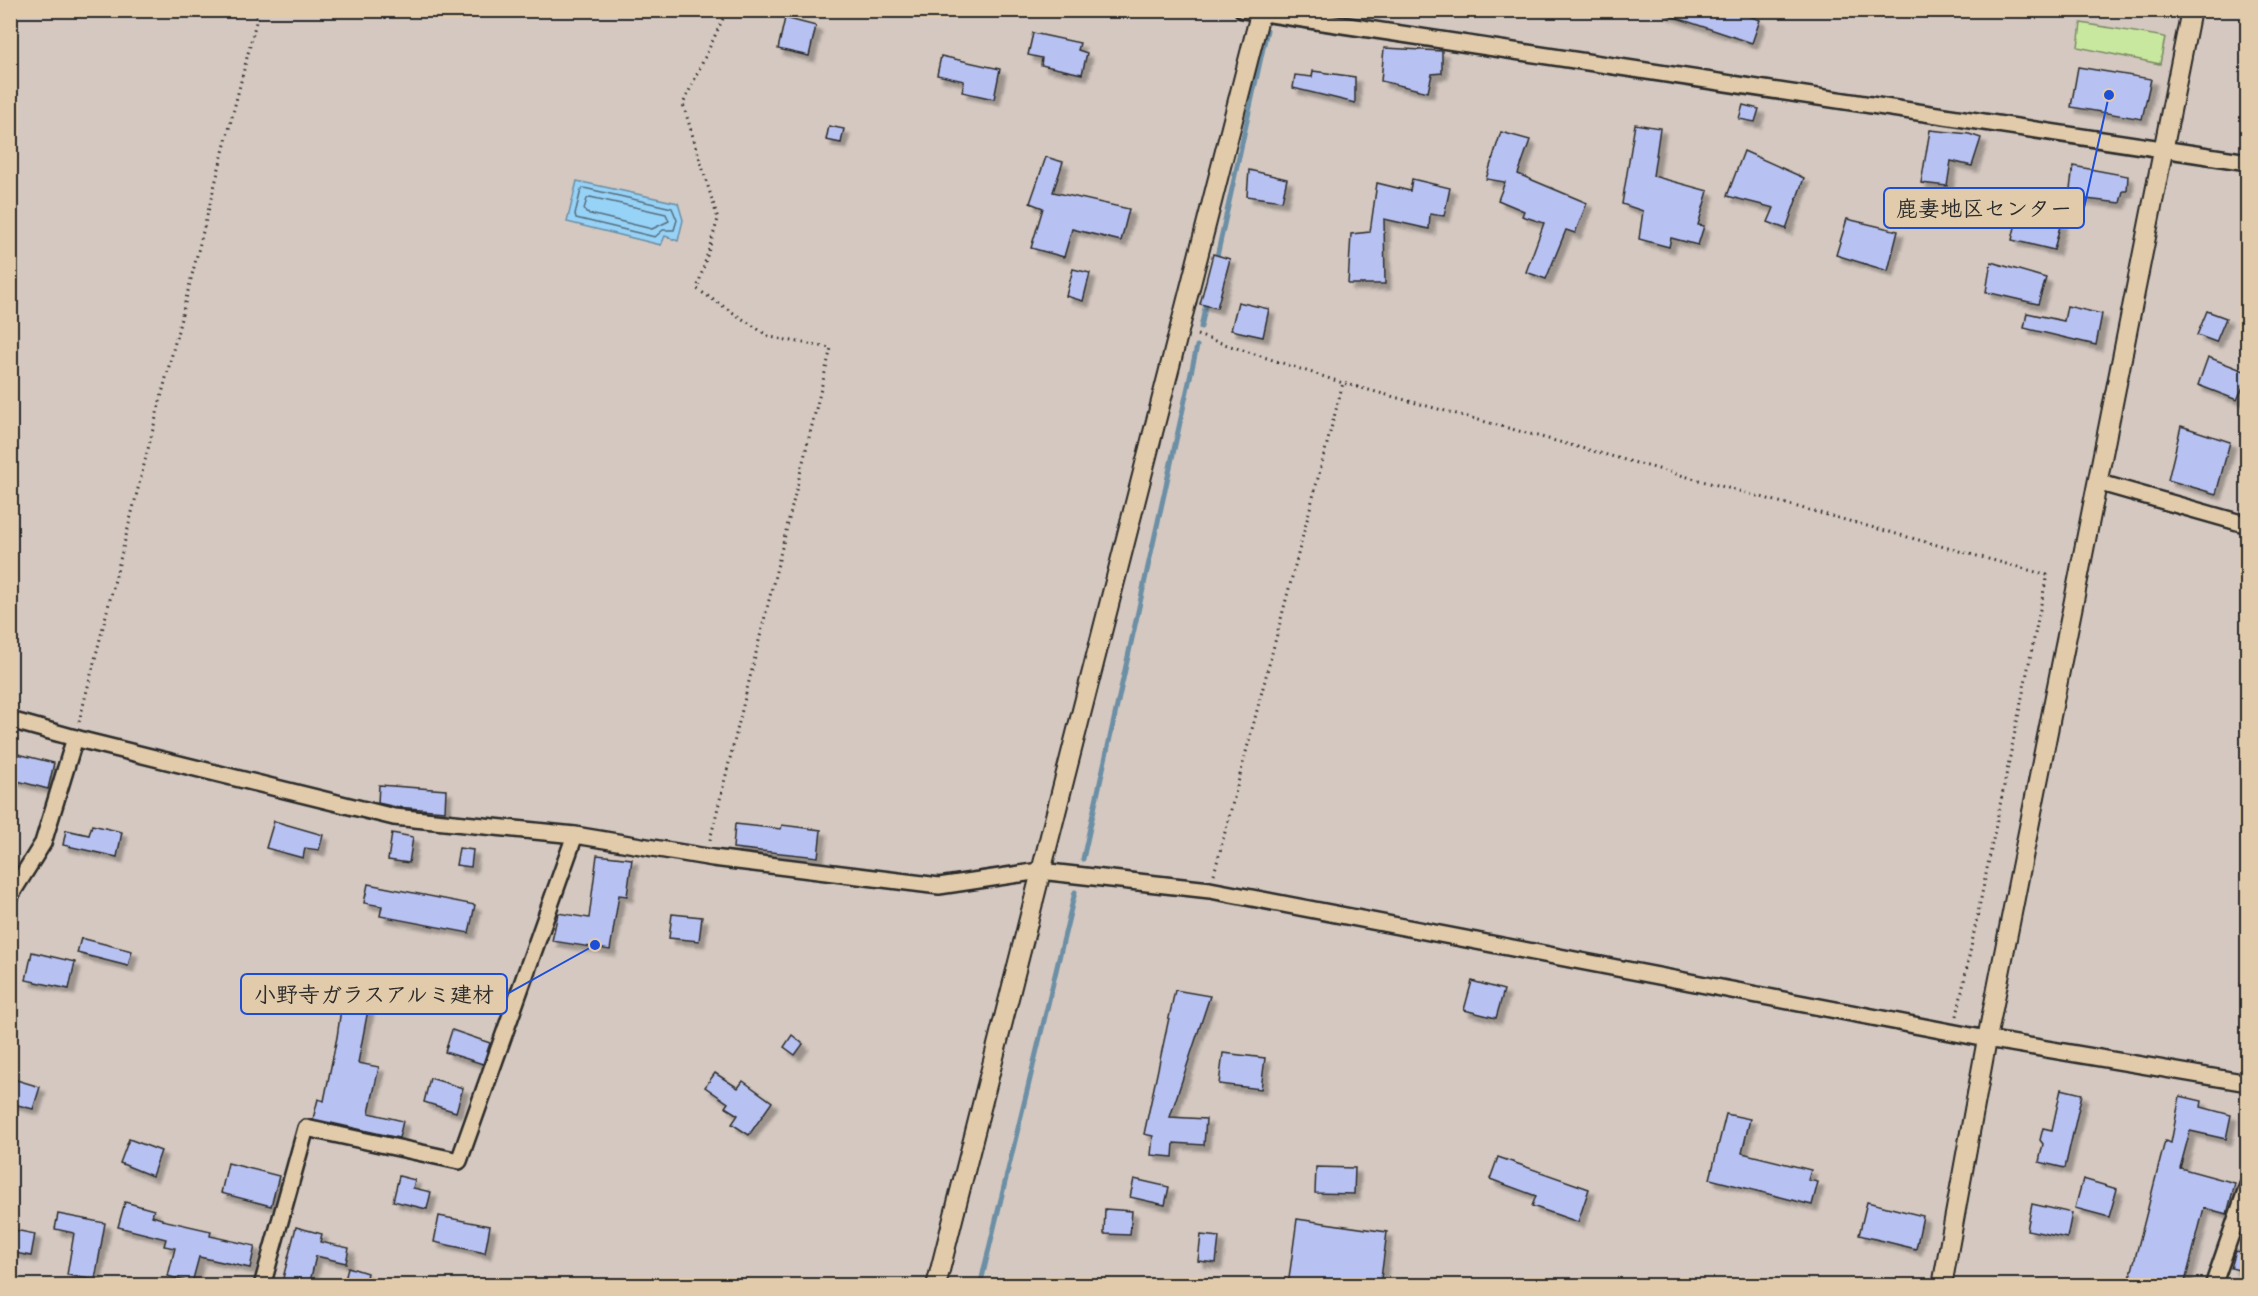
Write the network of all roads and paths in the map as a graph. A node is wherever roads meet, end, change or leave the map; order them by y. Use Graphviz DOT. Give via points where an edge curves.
graph roads {
  1 [pos="259,10"];
  2 [pos="728,10"];
  3 [pos="2191,10"];
  4 [pos="1254,11"];
  5 [pos="2163,150"];
  6 [pos="2247,162"];
  7 [pos="1180,330"];
  8 [pos="1343,383"];
  9 [pos="2097,482"];
  10 [pos="2247,525"];
  11 [pos="10,720"];
  12 [pos="75,738"];
  13 [pos="575,836"];
  14 [pos="706,856"];
  15 [pos="1040,871"];
  16 [pos="1210,890"];
  17 [pos="10,896"];
  18 [pos="1953,1033"];
  19 [pos="1986,1039"];
  20 [pos="2247,1083"];
  21 [pos="2247,1185"];
  22 [pos="262,1286"];
  23 [pos="936,1286"];
  24 [pos="1942,1286"];
  25 [pos="2213,1286"];
  1 -- 12 [label="path"];
  2 -- 14 [label="path" via="683,104 718,219 697,289 770,337 831,348"];
  3 -- 5 [label="street"];
  4 -- 5 [label="street"];
  4 -- 7 [label="street"];
  5 -- 6 [label="street"];
  5 -- 9 [label="street"];
  7 -- 8 [label="path"];
  7 -- 15 [label="street"];
  8 -- 16 [label="path"];
  8 -- 18 [label="path" via="2048,575"];
  9 -- 10 [label="street"];
  9 -- 19 [label="street"];
  11 -- 12 [label="street"];
  12 -- 13 [label="street" via="394,817"];
  12 -- 17 [label="street" via="43,843"];
  13 -- 14 [label="street"];
  13 -- 22 [label="street" via="459,1161 306,1128"];
  14 -- 15 [label="street" via="939,885"];
  15 -- 16 [label="street"];
  15 -- 23 [label="street"];
  16 -- 18 [label="street"];
  18 -- 19 [label="street"];
  19 -- 20 [label="street"];
  19 -- 24 [label="street"];
  21 -- 25 [label="street"];
}
